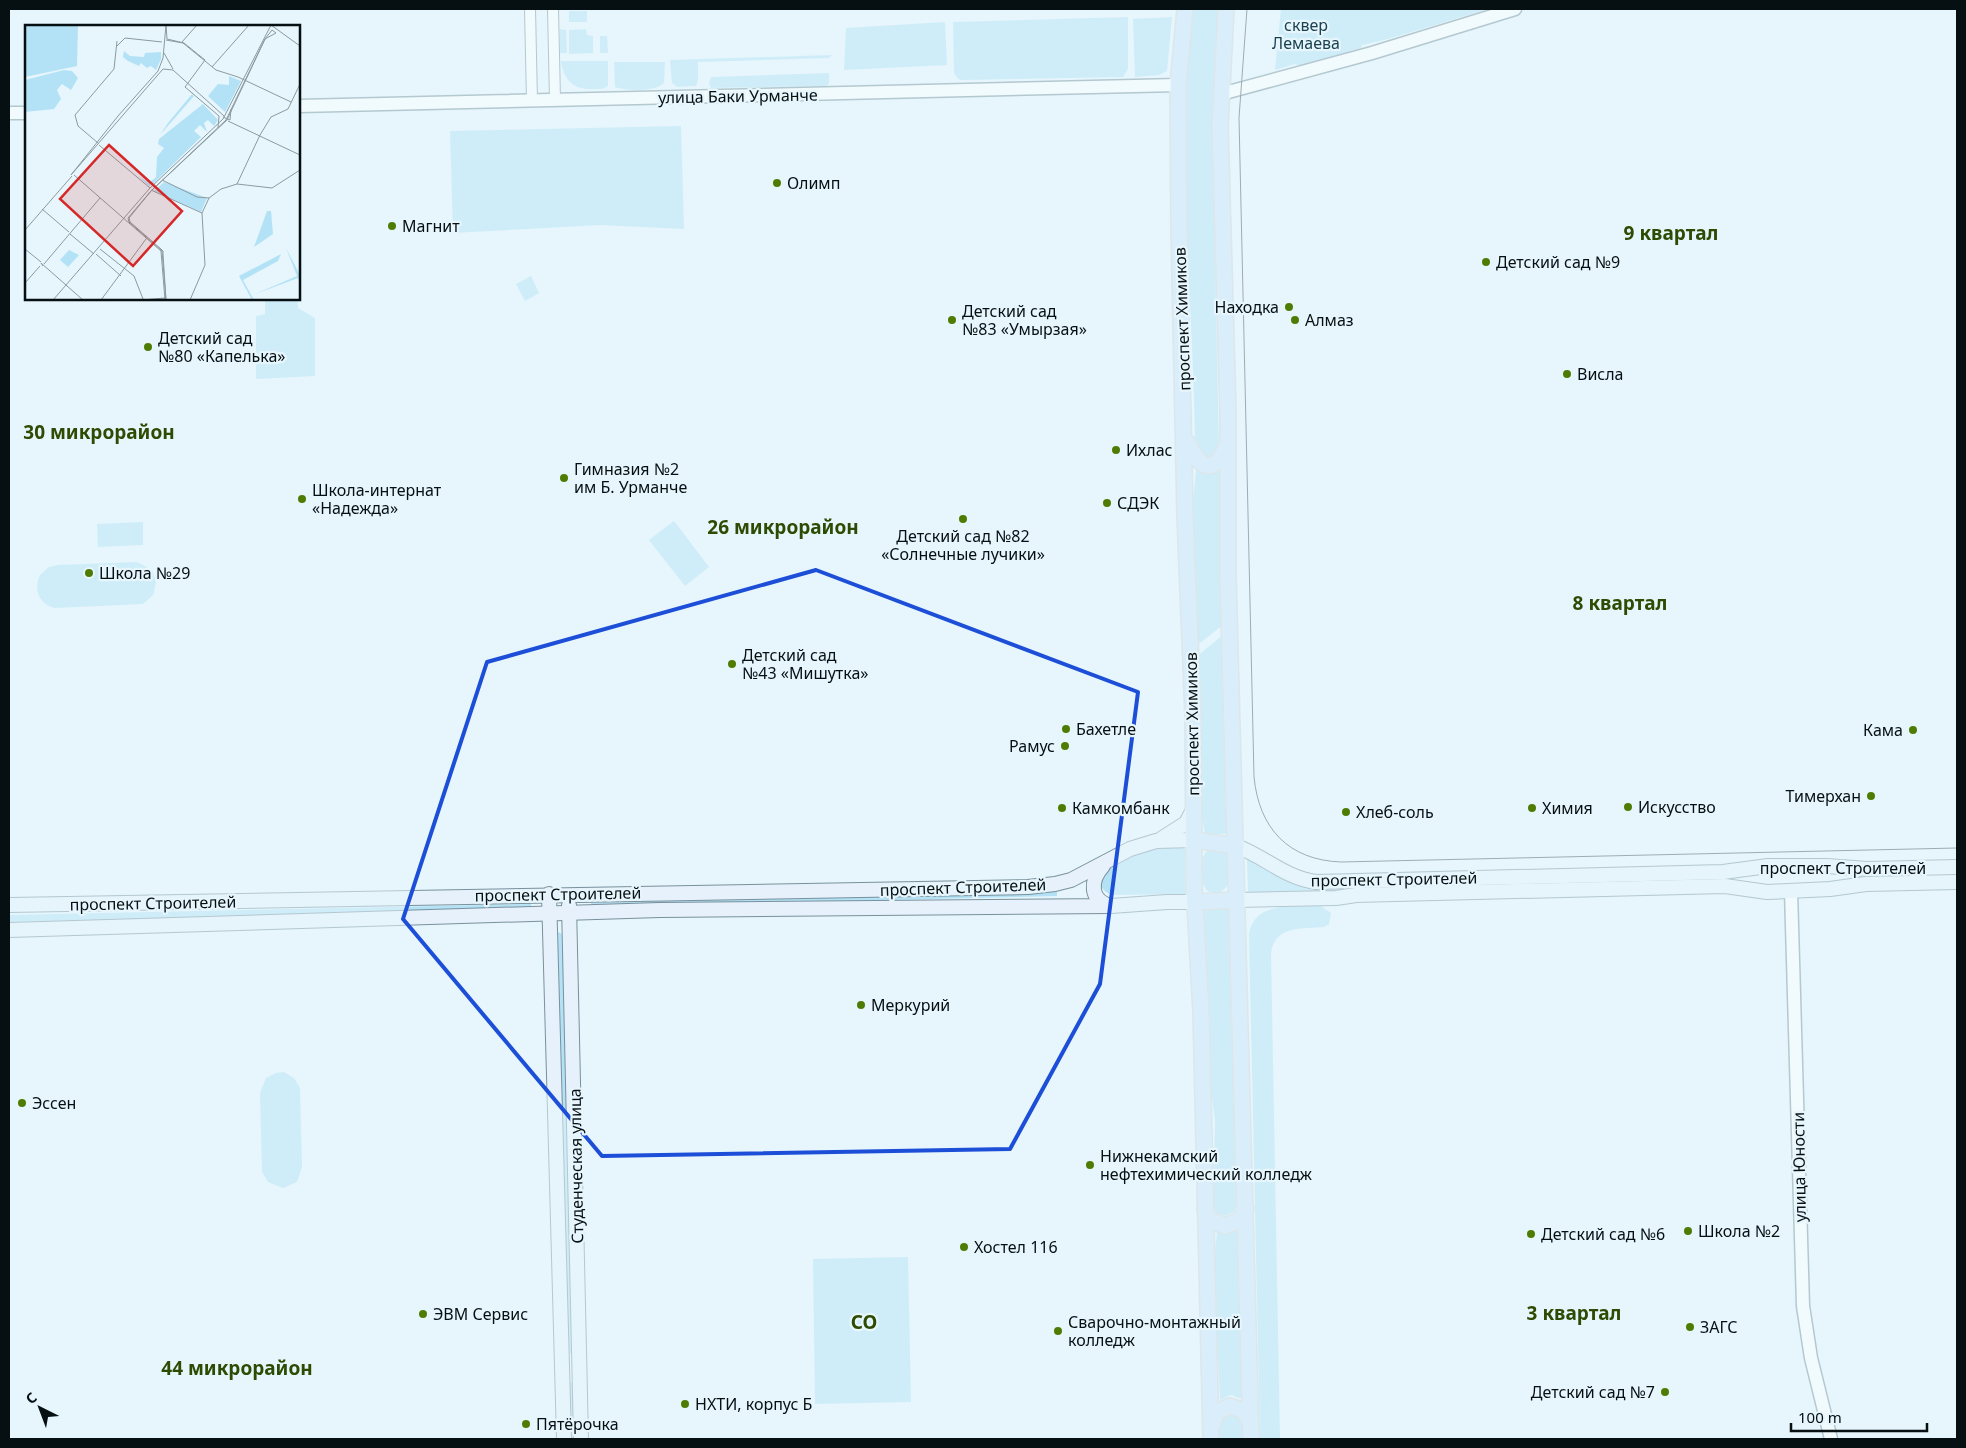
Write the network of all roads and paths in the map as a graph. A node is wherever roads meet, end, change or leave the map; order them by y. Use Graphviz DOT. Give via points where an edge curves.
graph roads {
  1 [pos="530,9"];
  2 [pos="553,9"];
  3 [pos="1185,9"];
  4 [pos="1226,9"];
  5 [pos="1515,9"];
  6 [pos="1178,85"];
  7 [pos="1221,94"];
  8 [pos="555,100"];
  9 [pos="532,101"];
  10 [pos="300,106"];
  11 [pos="9,113"];
  12 [pos="25,113"];
  13 [pos="1185,437"];
  14 [pos="1228,442"];
  15 [pos="1194,808"];
  16 [pos="1194,840"];
  17 [pos="1156,841"];
  18 [pos="1236,846"];
  19 [pos="1109,860"];
  20 [pos="1768,866"];
  21 [pos="1827,866"];
  22 [pos="1957,867"];
  23 [pos="1957,882"];
  24 [pos="1055,884"];
  25 [pos="1830,889"];
  26 [pos="1791,891"];
  27 [pos="1767,892"];
  28 [pos="549,894"];
  29 [pos="569,894"];
  30 [pos="1237,900"];
  31 [pos="1196,902"];
  32 [pos="9,905"];
  33 [pos="1057,906"];
  34 [pos="1111,906"];
  35 [pos="570,913"];
  36 [pos="550,914"];
  37 [pos="9,930"];
  38 [pos="1246,1209"];
  39 [pos="1205,1210"];
  40 [pos="578,1357"];
  41 [pos="561,1359"];
  42 [pos="579,1376"];
  43 [pos="562,1378"];
  44 [pos="1250,1432"];
  45 [pos="1211,1433"];
  46 [pos="564,1439"];
  47 [pos="580,1439"];
  48 [pos="1831,1439"];
  1 -- 9 [label="street"];
  2 -- 8 [label="street"];
  3 -- 6 [label="main road, проспект Химиков"];
  4 -- 7 [label="main road"];
  5 -- 7 [label="street"];
  6 -- 8 [label="street, улица Баки Урманче"];
  6 -- 13 [label="main road, проспект Химиков"];
  7 -- 14 [label="main road"];
  8 -- 9 [label="street, улица Баки Урманче"];
  9 -- 10 [label="street, улица Баки Урманче"];
  11 -- 12 [label="street"];
  13 -- 14 [label="main road" via="1195,459 1205,466 1218,461"];
  13 -- 15 [label="main road, проспект Химиков"];
  14 -- 18 [label="main road" via="1228,578"];
  15 -- 16 [label="main road, проспект Химиков"];
  15 -- 17 [label="main road" via="1180,828"];
  16 -- 17 [label="main road, проспект Строителей"];
  16 -- 18 [label="main road, проспект Строителей"];
  16 -- 31 [label="main road, проспект Химиков"];
  17 -- 19 [label="main road, проспект Строителей"];
  18 -- 20 [label="main road, проспект Строителей" via="1297,878 1316,882 1723,872"];
  18 -- 30 [label="main road"];
  19 -- 24 [label="main road, проспект Строителей" via="1071,880"];
  19 -- 34 [label="main road" via="1092,884 1098,899"];
  20 -- 21 [label="main road, проспект Строителей"];
  20 -- 27 [label="main road" via="1757,873 1754,882"];
  21 -- 22 [label="main road, проспект Строителей" via="1867,869"];
  21 -- 25 [label="main road" via="1835,870 1838,877"];
  23 -- 25 [label="main road, проспект Строителей" via="1866,884"];
  24 -- 29 [label="main road, проспект Строителей" via="985,888"];
  24 -- 33 [label="main road" via="1065,891"];
  25 -- 26 [label="main road, проспект Строителей"];
  26 -- 27 [label="main road, проспект Строителей"];
  26 -- 48 [label="street, улица Юности" via="1803,1306 1811,1358"];
  27 -- 30 [label="main road, проспект Строителей" via="1725,886"];
  28 -- 29 [label="main road, проспект Строителей"];
  28 -- 32 [label="main road, проспект Строителей"];
  28 -- 36 [label="main road, Студенческая улица"];
  29 -- 35 [label="main road, Студенческая улица"];
  30 -- 31 [label="main road, проспект Строителей"];
  30 -- 38 [label="main road"];
  31 -- 34 [label="main road, проспект Строителей"];
  31 -- 39 [label="main road, проспект Химиков"];
  33 -- 34 [label="main road, проспект Строителей"];
  33 -- 35 [label="main road, проспект Строителей"];
  35 -- 36 [label="main road, проспект Строителей"];
  35 -- 40 [label="main road, Студенческая улица"];
  36 -- 37 [label="main road, проспект Строителей"];
  36 -- 41 [label="main road, Студенческая улица"];
  38 -- 39 [label="main road" via="1240,1220 1225,1226 1211,1220"];
  38 -- 44 [label="main road"];
  39 -- 45 [label="main road, проспект Химиков"];
  40 -- 41 [label="main road" via="566,1361"];
  40 -- 42 [label="main road, Студенческая улица"];
  41 -- 43 [label="main road, Студенческая улица"];
  42 -- 43 [label="main road" via="567,1374"];
  42 -- 47 [label="main road, Студенческая улица"];
  43 -- 46 [label="main road, Студенческая улица"];
  44 -- 45 [label="main road" via="1244,1411 1230,1406 1217,1412"];
}
